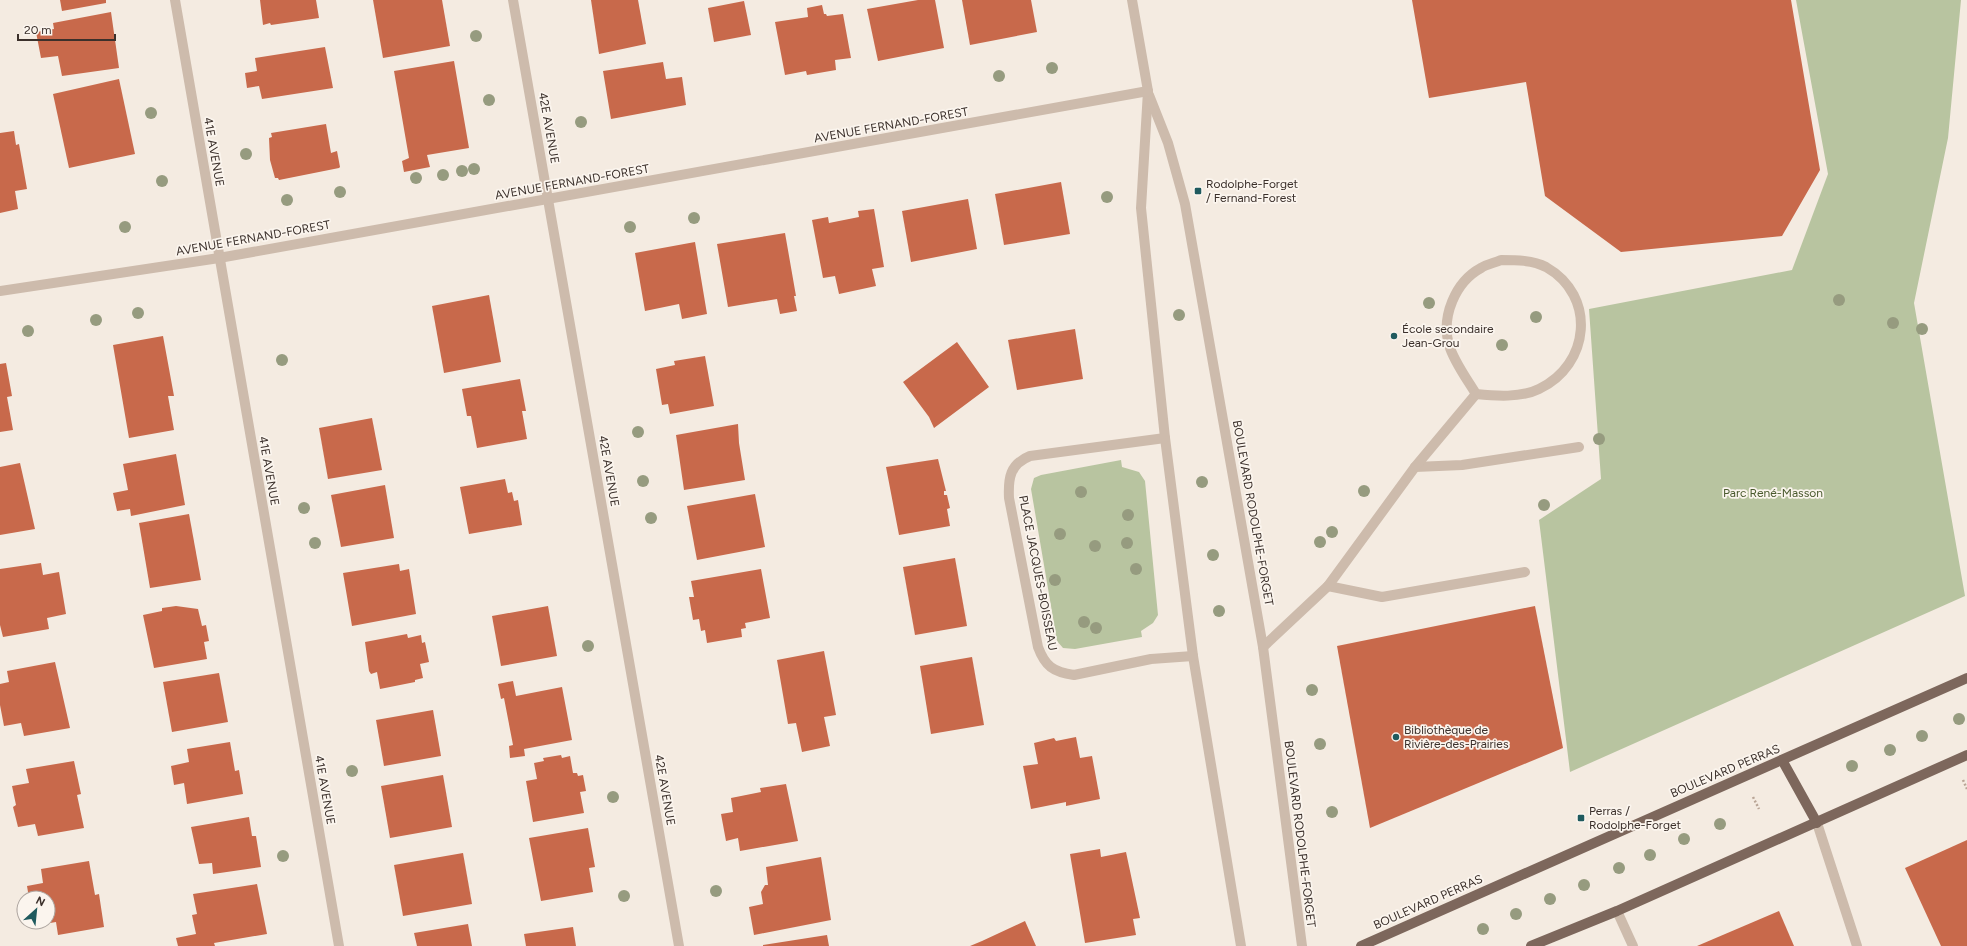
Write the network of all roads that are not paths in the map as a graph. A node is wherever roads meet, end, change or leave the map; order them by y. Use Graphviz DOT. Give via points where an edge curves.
graph roads {
  1 [pos="174,0"];
  2 [pos="513,0"];
  3 [pos="1132,0"];
  4 [pos="1148,91"];
  5 [pos="548,199"];
  6 [pos="219,258"];
  7 [pos="0,291"];
  8 [pos="1476,394"];
  9 [pos="1165,438"];
  10 [pos="1579,447"];
  11 [pos="1415,467"];
  12 [pos="1524,572"];
  13 [pos="1328,586"];
  14 [pos="1263,647"];
  15 [pos="1193,656"];
  16 [pos="1967,678"];
  17 [pos="1967,755"];
  18 [pos="1782,760"];
  19 [pos="1817,824"];
  20 [pos="1617,911"];
  21 [pos="339,946"];
  22 [pos="679,946"];
  23 [pos="1241,946"];
  24 [pos="1302,946"];
  25 [pos="1361,946"];
  26 [pos="1531,946"];
  27 [pos="1633,946"];
  28 [pos="1857,946"];
  1 -- 6 [label="street, 41E AVENUE"];
  2 -- 5 [label="street, 42E AVENUE"];
  3 -- 4 [label="street, BOULEVARD RODOLPHE-FORGET"];
  4 -- 5 [label="street, AVENUE FERNAND-FOREST"];
  4 -- 9 [label="street, BOULEVARD RODOLPHE-FORGET" via="1142,208"];
  4 -- 14 [label="street, BOULEVARD RODOLPHE-FORGET" via="1168,143 1185,204"];
  5 -- 6 [label="street, AVENUE FERNAND-FOREST"];
  5 -- 22 [label="street, 42E AVENUE"];
  6 -- 7 [label="street, AVENUE FERNAND-FOREST"];
  6 -- 21 [label="street, 41E AVENUE"];
  8 -- 8 [label="street" via="1495,396 1537,390 1556,380 1571,363 1580,343 1581,321 1576,299 1564,280 1545,267 1524,260 1502,260 1481,268 1463,282 1452,301 1447,322 1449,345"];
  8 -- 11 [label="street"];
  9 -- 15 [label="street, BOULEVARD RODOLPHE-FORGET"];
  9 -- 15 [label="street, PLACE JACQUES-BOISSEAU" via="1030,456 1020,460 1013,468 1008,482 1009,498 1038,647 1042,660 1051,668 1062,674 1074,675 1151,659"];
  10 -- 11 [label="street" via="1462,465"];
  11 -- 13 [label="street"];
  12 -- 13 [label="street" via="1382,596"];
  13 -- 14 [label="street"];
  14 -- 24 [label="street, BOULEVARD RODOLPHE-FORGET"];
  15 -- 23 [label="street, BOULEVARD RODOLPHE-FORGET"];
  16 -- 18 [label="main road, BOULEVARD PERRAS"];
  17 -- 19 [label="main road"];
  18 -- 19 [label="main road"];
  18 -- 25 [label="main road, BOULEVARD PERRAS"];
  19 -- 20 [label="main road"];
  19 -- 28 [label="street"];
  20 -- 26 [label="main road"];
  20 -- 27 [label="street"];
}
